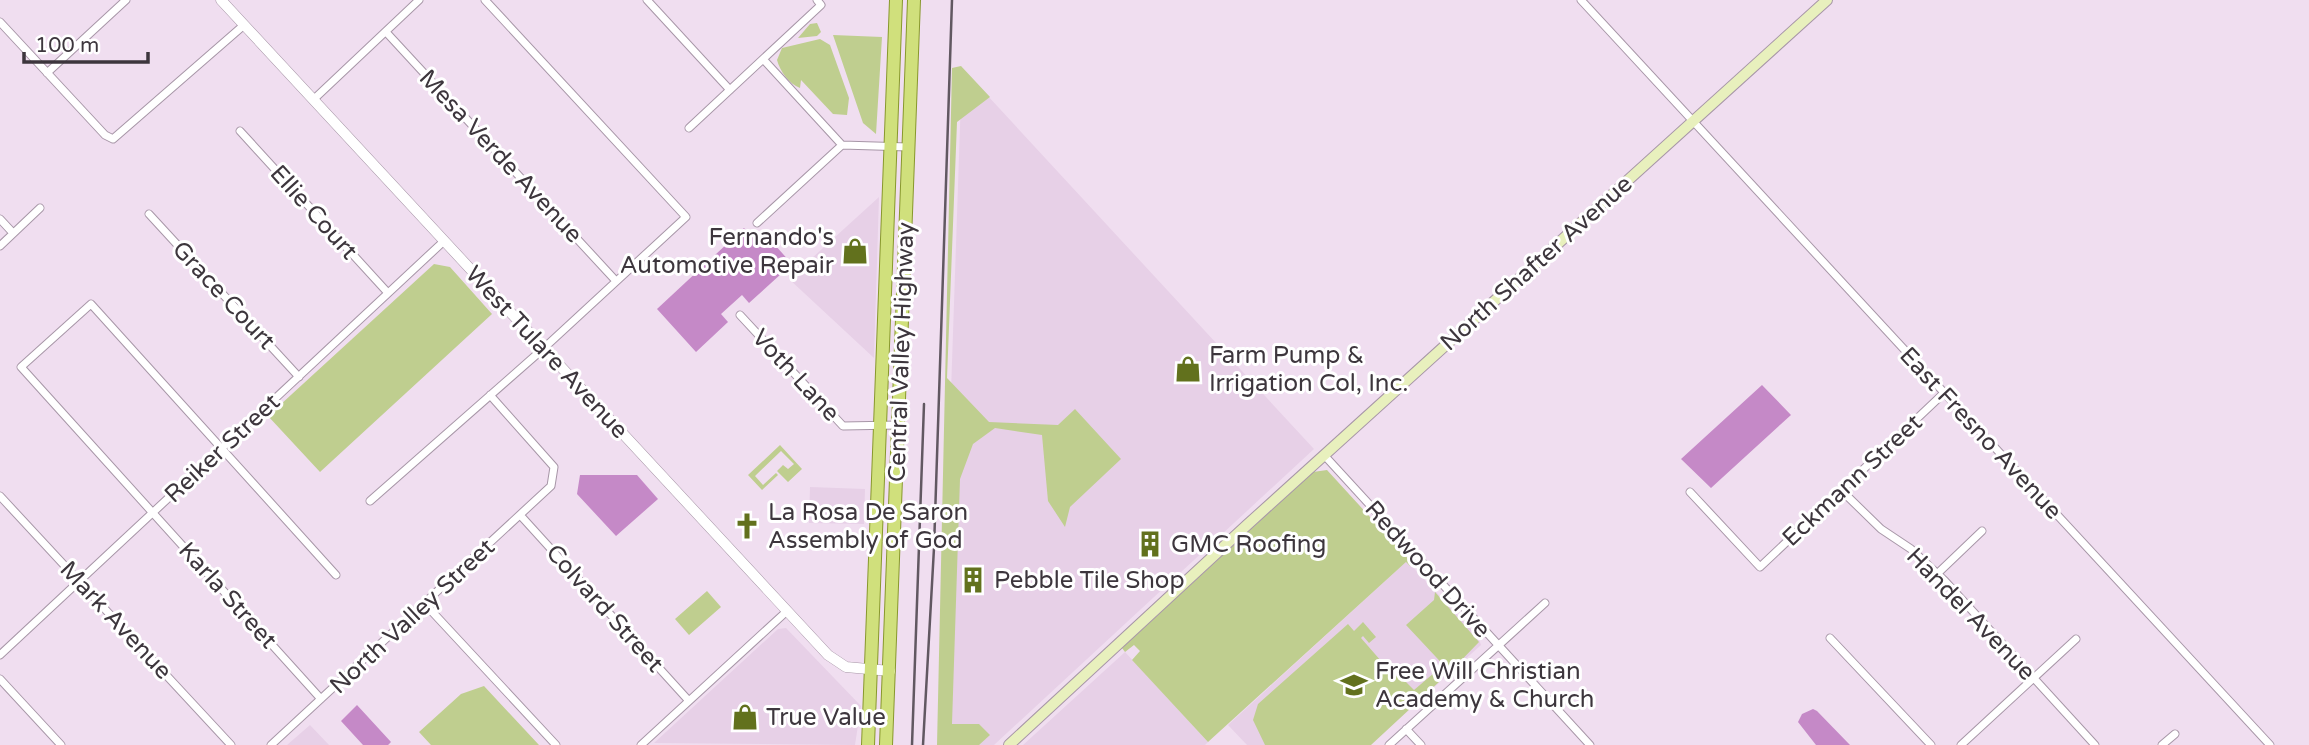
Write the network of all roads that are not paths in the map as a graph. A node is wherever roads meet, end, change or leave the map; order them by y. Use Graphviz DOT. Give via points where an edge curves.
graph roads {
  1 [pos="126,0"];
  2 [pos="221,0"];
  3 [pos="419,0"];
  4 [pos="485,0"];
  5 [pos="647,0"];
  6 [pos="896,0"];
  7 [pos="914,0"];
  8 [pos="1581,0"];
  9 [pos="1827,0"];
  10 [pos="819,3"];
  11 [pos="0,22"];
  12 [pos="244,25"];
  13 [pos="386,32"];
  14 [pos="763,59"];
  15 [pos="47,73"];
  16 [pos="730,90"];
  17 [pos="313,100"];
  18 [pos="1692,121"];
  19 [pos="689,128"];
  20 [pos="240,131"];
  21 [pos="842,145"];
  22 [pos="891,146"];
  23 [pos="908,147"];
  24 [pos="40,208"];
  25 [pos="149,214"];
  26 [pos="0,219"];
  27 [pos="757,223"];
  28 [pos="13,233"];
  29 [pos="444,241"];
  30 [pos="0,246"];
  31 [pos="617,281"];
  32 [pos="388,293"];
  33 [pos="740,315"];
  34 [pos="544,348"];
  35 [pos="299,377"];
  36 [pos="1944,393"];
  37 [pos="490,396"];
  38 [pos="881,423"];
  39 [pos="898,425"];
  40 [pos="223,448"];
  41 [pos="1324,455"];
  42 [pos="1841,490"];
  43 [pos="1690,492"];
  44 [pos="0,495"];
  45 [pos="370,501"];
  46 [pos="153,513"];
  47 [pos="521,516"];
  48 [pos="1982,531"];
  49 [pos="1937,573"];
  50 [pos="337,575"];
  51 [pos="80,582"];
  52 [pos="1545,603"];
  53 [pos="425,604"];
  54 [pos="787,611"];
  55 [pos="1830,638"];
  56 [pos="2076,639"];
  57 [pos="1498,645"];
  58 [pos="0,655"];
  59 [pos="872,670"];
  60 [pos="890,671"];
  61 [pos="2034,678"];
  62 [pos="0,679"];
  63 [pos="321,699"];
  64 [pos="689,701"];
  65 [pos="1406,729"];
  66 [pos="2175,734"];
  67 [pos="61,745"];
  68 [pos="231,745"];
  69 [pos="271,745"];
  70 [pos="555,745"];
  71 [pos="641,745"];
  72 [pos="868,745"];
  73 [pos="886,745"];
  74 [pos="1009,745"];
  75 [pos="1389,745"];
  76 [pos="1421,745"];
  77 [pos="1590,745"];
  78 [pos="1931,745"];
  79 [pos="1961,745"];
  80 [pos="2095,745"];
  81 [pos="2162,745"];
  82 [pos="2270,745"];
  1 -- 15 [label="street"];
  2 -- 12 [label="street, West Tulare Avenue"];
  3 -- 13 [label="street"];
  4 -- 31 [label="street" via="686,216"];
  5 -- 16 [label="street"];
  6 -- 22 [label="main road, Central Valley Highway"];
  7 -- 23 [label="main road, Central Valley Highway"];
  8 -- 18 [label="street, East Fresno Avenue"];
  9 -- 18 [label="main road, North Shafter Avenue"];
  10 -- 14 [label="street"];
  11 -- 15 [label="street"];
  12 -- 15 [label="street" via="113,139"];
  12 -- 17 [label="street, West Tulare Avenue"];
  13 -- 17 [label="street"];
  13 -- 31 [label="street, Mesa Verde Avenue"];
  14 -- 16 [label="street"];
  14 -- 21 [label="street"];
  16 -- 19 [label="street"];
  17 -- 29 [label="street, West Tulare Avenue"];
  18 -- 36 [label="street, East Fresno Avenue"];
  18 -- 41 [label="main road, North Shafter Avenue"];
  20 -- 32 [label="street, Ellie Court"];
  21 -- 22 [label="street"];
  21 -- 27 [label="street"];
  22 -- 23 [label="street"];
  22 -- 38 [label="main road, Central Valley Highway"];
  23 -- 39 [label="main road, Central Valley Highway"];
  24 -- 28 [label="street"];
  25 -- 35 [label="street, Grace Court"];
  26 -- 28 [label="street"];
  28 -- 30 [label="street"];
  29 -- 32 [label="street, Reiker Street"];
  29 -- 34 [label="street, West Tulare Avenue"];
  31 -- 34 [label="street"];
  32 -- 35 [label="street, Reiker Street"];
  33 -- 38 [label="street, Voth Lane" via="842,426"];
  34 -- 37 [label="street"];
  34 -- 54 [label="street, West Tulare Avenue"];
  35 -- 40 [label="street, Reiker Street"];
  36 -- 42 [label="street, Eckmann Street"];
  36 -- 82 [label="street, East Fresno Avenue"];
  37 -- 45 [label="street"];
  37 -- 47 [label="street, North Valley Street" via="554,467 551,486"];
  38 -- 39 [label="street, Voth Lane"];
  38 -- 59 [label="main road, Central Valley Highway"];
  39 -- 60 [label="main road, Central Valley Highway"];
  40 -- 46 [label="street, Reiker Street"];
  40 -- 46 [label="street, Karla Street" via="91,304 21,367"];
  40 -- 50 [label="street"];
  41 -- 57 [label="street, Redwood Drive"];
  41 -- 74 [label="main road, North Shafter Avenue"];
  42 -- 43 [label="street, Eckmann Street" via="1760,568"];
  42 -- 49 [label="street, Handel Avenue"];
  44 -- 51 [label="street, Mark Avenue"];
  46 -- 51 [label="street, Reiker Street"];
  46 -- 63 [label="street, Karla Street"];
  47 -- 53 [label="street, North Valley Street"];
  47 -- 64 [label="street, Colvard Street"];
  48 -- 49 [label="street"];
  49 -- 61 [label="street, Handel Avenue"];
  51 -- 58 [label="street, Reiker Street"];
  51 -- 68 [label="street, Mark Avenue"];
  52 -- 57 [label="street"];
  53 -- 63 [label="street, North Valley Street"];
  53 -- 70 [label="street"];
  54 -- 59 [label="street, West Tulare Avenue" via="834,662"];
  54 -- 64 [label="street"];
  55 -- 78 [label="street"];
  56 -- 61 [label="street"];
  57 -- 65 [label="street"];
  57 -- 77 [label="street, Redwood Drive"];
  59 -- 60 [label="street, West Tulare Avenue"];
  59 -- 72 [label="main road, Central Valley Highway"];
  60 -- 73 [label="main road, Central Valley Highway"];
  61 -- 79 [label="street"];
  61 -- 80 [label="street, Handel Avenue"];
  62 -- 67 [label="street"];
  63 -- 69 [label="street, North Valley Street"];
  64 -- 71 [label="street"];
  65 -- 75 [label="street"];
  65 -- 76 [label="street"];
  66 -- 81 [label="street"];
}
